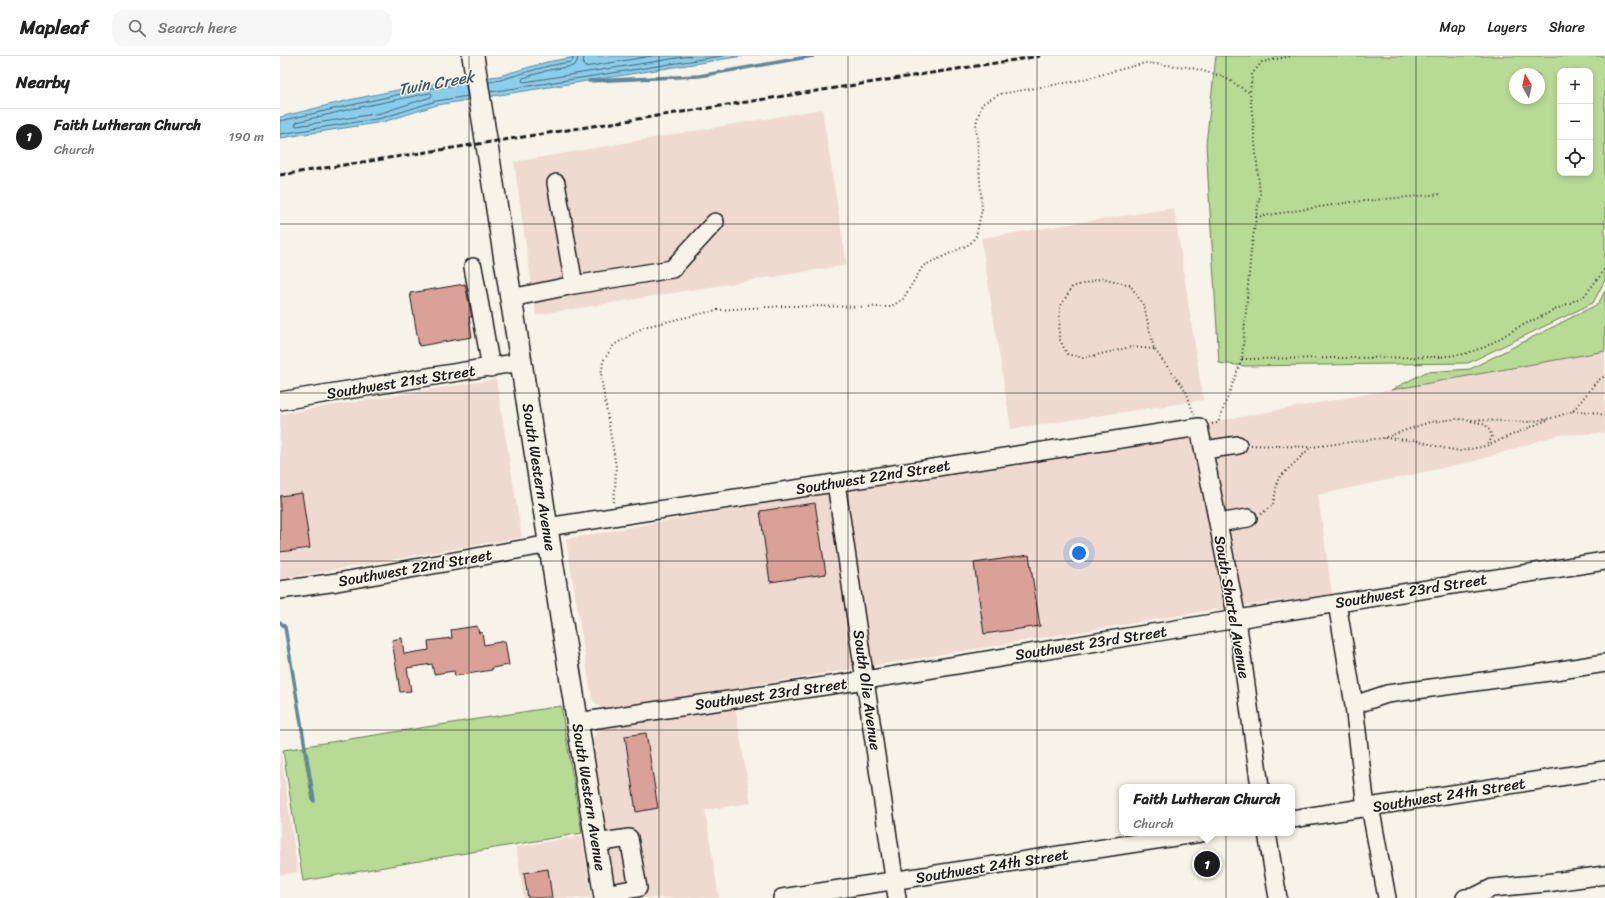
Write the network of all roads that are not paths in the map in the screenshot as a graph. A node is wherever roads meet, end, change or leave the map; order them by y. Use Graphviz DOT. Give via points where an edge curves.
graph roads {
  1 [pos="473,56"];
  2 [pos="556,183"];
  3 [pos="715,222"];
  4 [pos="474,267"];
  5 [pos="574,285"];
  6 [pos="511,298"];
  7 [pos="521,362"];
  8 [pos="491,368"];
  9 [pos="280,401"];
  10 [pos="1199,427"];
  11 [pos="1238,445"];
  12 [pos="1204,450"];
  13 [pos="836,483"];
  14 [pos="1248,518"];
  15 [pos="1218,523"];
  16 [pos="549,536"];
  17 [pos="1605,561"];
  18 [pos="280,590"];
  19 [pos="1337,603"];
  20 [pos="1236,619"];
  21 [pos="1605,663"];
  22 [pos="866,680"];
  23 [pos="1354,705"];
  24 [pos="577,722"];
  25 [pos="1605,770"];
  26 [pos="1260,784"];
  27 [pos="1368,807"];
  28 [pos="1295,819"];
  29 [pos="1182,836"];
  30 [pos="1268,836"];
  31 [pos="596,843"];
  32 [pos="1605,875"];
  33 [pos="895,881"];
  34 [pos="604,896"];
  35 [pos="782,898"];
  36 [pos="897,898"];
  37 [pos="1278,898"];
  38 [pos="1387,898"];
  39 [pos="1465,898"];
  1 -- 6 [label="main road, South Western Avenue"];
  2 -- 5 [label="street"];
  3 -- 5 [label="street" via="672,269"];
  4 -- 8 [label="street"];
  5 -- 6 [label="street"];
  6 -- 7 [label="main road, South Western Avenue"];
  7 -- 8 [label="street, Southwest 21st Street"];
  7 -- 16 [label="main road, South Western Avenue"];
  8 -- 9 [label="street, Southwest 21st Street"];
  10 -- 12 [label="street, South Shartel Avenue"];
  10 -- 13 [label="street, Southwest 22nd Street"];
  11 -- 12 [label="street"];
  12 -- 15 [label="street, South Shartel Avenue"];
  13 -- 16 [label="street, Southwest 22nd Street" via="610,518"];
  13 -- 22 [label="street, South Olie Avenue"];
  14 -- 15 [label="street"];
  15 -- 20 [label="street, South Shartel Avenue"];
  16 -- 18 [label="street, Southwest 22nd Street"];
  16 -- 24 [label="main road, South Western Avenue"];
  17 -- 19 [label="street, Southwest 23rd Street"];
  19 -- 20 [label="street, Southwest 23rd Street"];
  19 -- 23 [label="street"];
  20 -- 22 [label="street, Southwest 23rd Street"];
  20 -- 26 [label="street, South Shartel Avenue"];
  21 -- 23 [label="street" via="1542,674 1386,694"];
  22 -- 24 [label="street, Southwest 23rd Street"];
  22 -- 33 [label="street, South Olie Avenue"];
  23 -- 27 [label="street"];
  24 -- 31 [label="main road, South Western Avenue"];
  25 -- 27 [label="street, Southwest 24th Street"];
  27 -- 28 [label="street, Southwest 24th Street"];
  27 -- 38 [label="street"];
  29 -- 33 [label="street, Southwest 24th Street"];
  30 -- 37 [label="street"];
  31 -- 34 [label="main road, South Western Avenue"];
  31 -- 34 [label="street" via="629,838 638,888"];
  32 -- 39 [label="street" via="1492,888 1474,897"];
  33 -- 35 [label="street, Southwest 24th Street"];
  33 -- 36 [label="street, South Olie Avenue"];
}
